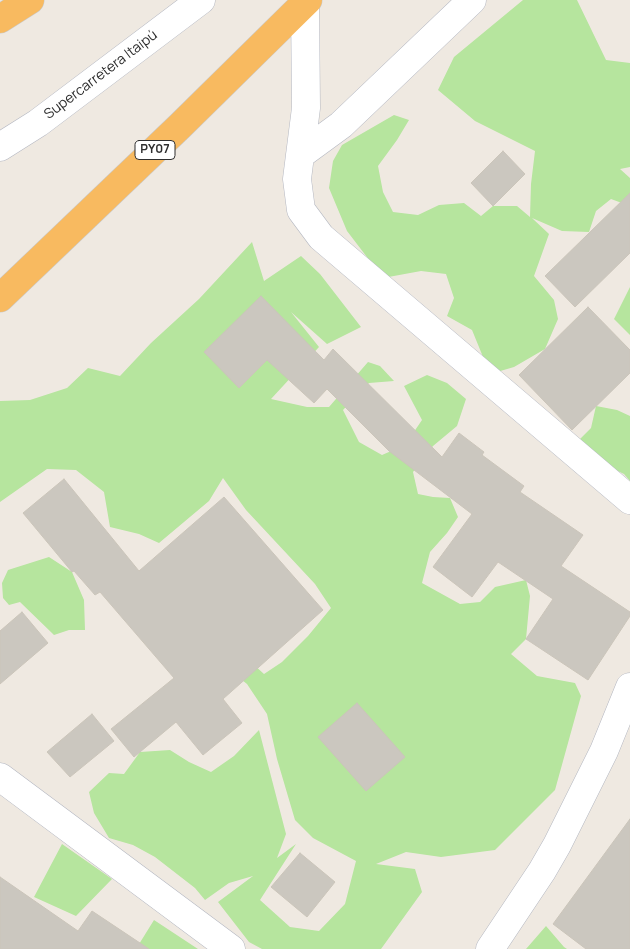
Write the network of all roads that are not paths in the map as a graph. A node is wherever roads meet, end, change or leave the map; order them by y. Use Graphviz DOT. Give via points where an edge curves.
graph roads {
  1 [pos="30,0"];
  2 [pos="201,0"];
  3 [pos="472,0"];
  4 [pos="306,2"];
  5 [pos="0,19"];
  6 [pos="0,147"];
  7 [pos="300,155"];
  8 [pos="0,298"];
  9 [pos="630,500"];
  10 [pos="630,687"];
  11 [pos="0,777"];
  12 [pos="231,949"];
  13 [pos="490,949"];
  1 -- 5 [label="highway"];
  2 -- 6 [label="street, Supercarretera Itaipú"];
  3 -- 7 [label="street" via="341,126"];
  4 -- 7 [label="street" via="306,108"];
  4 -- 8 [label="highway, PY07"];
  7 -- 9 [label="street" via="297,178 301,210 320,237"];
  10 -- 13 [label="street" via="604,751 557,845"];
  11 -- 12 [label="street"];
}
